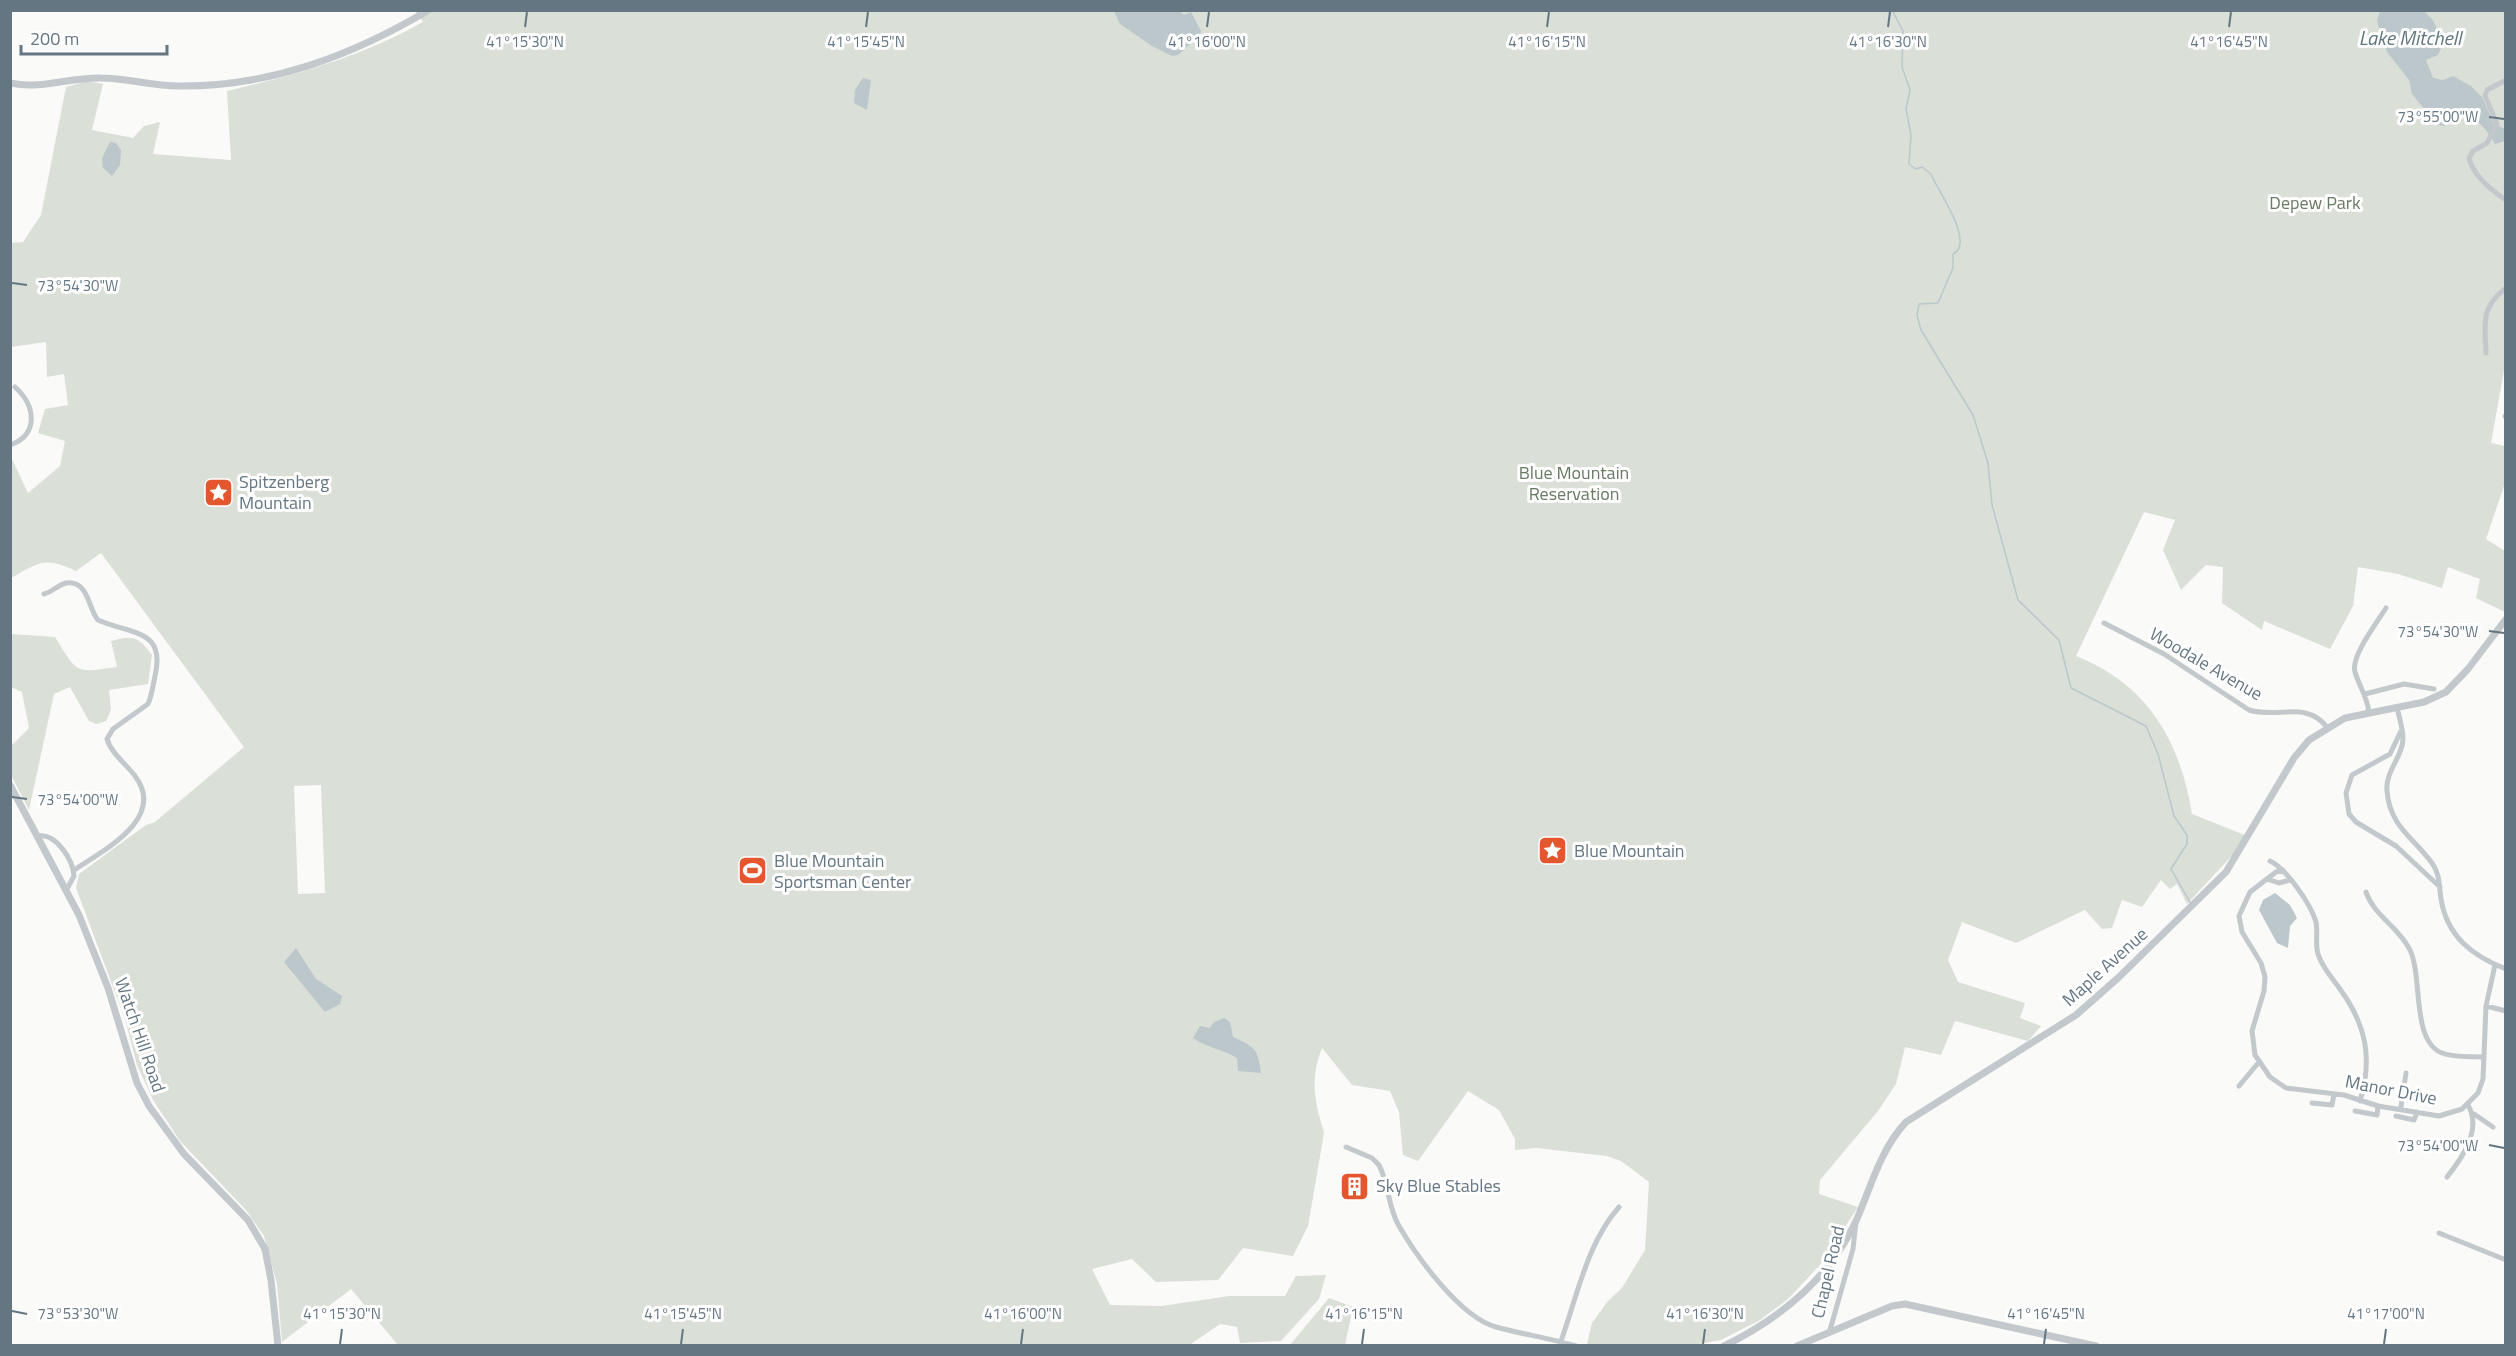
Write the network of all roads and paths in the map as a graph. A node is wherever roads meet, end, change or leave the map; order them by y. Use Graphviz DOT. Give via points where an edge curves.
graph roads {
  1 [pos="429,10"];
  2 [pos="2505,80"];
  3 [pos="10,82"];
  4 [pos="2505,200"];
  5 [pos="2505,288"];
  6 [pos="2486,353"];
  7 [pos="15,387"];
  8 [pos="10,445"];
  9 [pos="44,594"];
  10 [pos="2386,608"];
  11 [pos="2505,620"];
  12 [pos="2104,623"];
  13 [pos="2434,689"];
  14 [pos="2366,694"];
  15 [pos="2397,707"];
  16 [pos="2369,712"];
  17 [pos="2327,727"];
  18 [pos="2400,731"];
  19 [pos="10,785"];
  20 [pos="39,836"];
  21 [pos="2270,861"];
  22 [pos="74,870"];
  23 [pos="2283,870"];
  24 [pos="2267,879"];
  25 [pos="2290,880"];
  26 [pos="2440,887"];
  27 [pos="67,889"];
  28 [pos="2366,892"];
  29 [pos="2494,965"];
  30 [pos="2505,969"];
  31 [pos="2486,1006"];
  32 [pos="2505,1011"];
  33 [pos="2484,1057"];
  34 [pos="2259,1062"];
  35 [pos="2406,1073"];
  36 [pos="2239,1086"];
  37 [pos="2334,1094"];
  38 [pos="2360,1101"];
  39 [pos="2312,1104"];
  40 [pos="2468,1105"];
  41 [pos="2378,1106"];
  42 [pos="2401,1107"];
  43 [pos="2355,1111"];
  44 [pos="2417,1112"];
  45 [pos="2472,1113"];
  46 [pos="2396,1116"];
  47 [pos="2493,1127"];
  48 [pos="1346,1148"];
  49 [pos="2447,1177"];
  50 [pos="1619,1207"];
  51 [pos="1855,1222"];
  52 [pos="2439,1233"];
  53 [pos="2505,1260"];
  54 [pos="1830,1330"];
  55 [pos="1561,1341"];
  56 [pos="278,1346"];
  57 [pos="1576,1346"];
  58 [pos="1724,1346"];
  59 [pos="1797,1346"];
  60 [pos="2096,1346"];
  1 -- 3 [label="street" via="371,43 310,66 252,80 180,86 105,78 35,86"];
  2 -- 4 [label="street" via="2487,90 2497,124 2491,138 2471,153 2470,166"];
  5 -- 6 [label="street" via="2489,303 2484,321"];
  7 -- 8 [label="street" via="31,408 32,425 25,438"];
  9 -- 22 [label="street" via="65,584 79,586 98,620 145,636 156,646 159,656 148,704 113,729 107,739 142,787 146,799 143,812 126,832"];
  10 -- 14 [label="street" via="2355,661 2355,672"];
  11 -- 15 [label="street, Maple Avenue" via="2446,692 2424,702"];
  12 -- 17 [label="street, Woodale Avenue" via="2164,654 2249,710 2264,714 2304,711"];
  13 -- 14 [label="street" via="2404,684"];
  14 -- 16 [label="street"];
  15 -- 16 [label="street, Maple Avenue"];
  15 -- 18 [label="street"];
  16 -- 17 [label="street, Maple Avenue"];
  17 -- 51 [label="street, Maple Avenue" via="2308,740 2294,758 2226,872 2118,978 2076,1015 1906,1122 1884,1153"];
  18 -- 26 [label="street" via="2403,742 2387,779 2388,798 2400,828 2432,864"];
  18 -- 26 [label="street" via="2390,754 2352,775 2346,807 2356,822 2396,846"];
  19 -- 20 [label="street, Watch Hill Road"];
  20 -- 22 [label="street" via="56,843"];
  20 -- 27 [label="street, Watch Hill Road"];
  21 -- 23 [label="street"];
  22 -- 27 [label="street"];
  23 -- 24 [label="street"];
  23 -- 25 [label="street"];
  24 -- 25 [label="street" via="2279,883"];
  24 -- 34 [label="street, Manor Drive" via="2250,892 2239,916 2244,938 2261,963 2265,977 2252,1031"];
  25 -- 38 [label="street" via="2313,916 2318,954 2352,1006 2362,1029 2368,1065"];
  26 -- 29 [label="street" via="2450,930 2477,956"];
  27 -- 56 [label="street, Watch Hill Road" via="108,988 132,1069 146,1100 174,1143 248,1220 265,1249"];
  28 -- 33 [label="street" via="2370,906 2396,928 2410,949 2416,964 2420,1017 2431,1044 2446,1054"];
  29 -- 30 [label="street"];
  29 -- 31 [label="street"];
  31 -- 32 [label="street"];
  31 -- 33 [label="street"];
  33 -- 40 [label="street" via="2481,1088"];
  34 -- 36 [label="street"];
  34 -- 37 [label="street, Manor Drive" via="2270,1077 2286,1088"];
  35 -- 42 [label="street"];
  37 -- 38 [label="street, Manor Drive"];
  37 -- 39 [label="street" via="2332,1105"];
  38 -- 41 [label="street, Manor Drive"];
  40 -- 44 [label="street, Manor Drive" via="2444,1116"];
  40 -- 45 [label="street"];
  41 -- 42 [label="street, Manor Drive"];
  41 -- 43 [label="street" via="2377,1115"];
  42 -- 44 [label="street, Manor Drive"];
  44 -- 46 [label="street" via="2414,1120"];
  45 -- 47 [label="street"];
  45 -- 49 [label="street" via="2472,1133"];
  48 -- 55 [label="street" via="1372,1158 1379,1165 1398,1225 1428,1272 1471,1313 1495,1327"];
  50 -- 55 [label="street" via="1596,1243"];
  51 -- 54 [label="street, Chapel Road" via="1852,1249"];
  51 -- 58 [label="street, Maple Avenue" via="1832,1261 1803,1294 1765,1324"];
  52 -- 53 [label="street"];
  54 -- 59 [label="street"];
  54 -- 60 [label="street" via="1905,1304"];
  55 -- 57 [label="street"];
}
